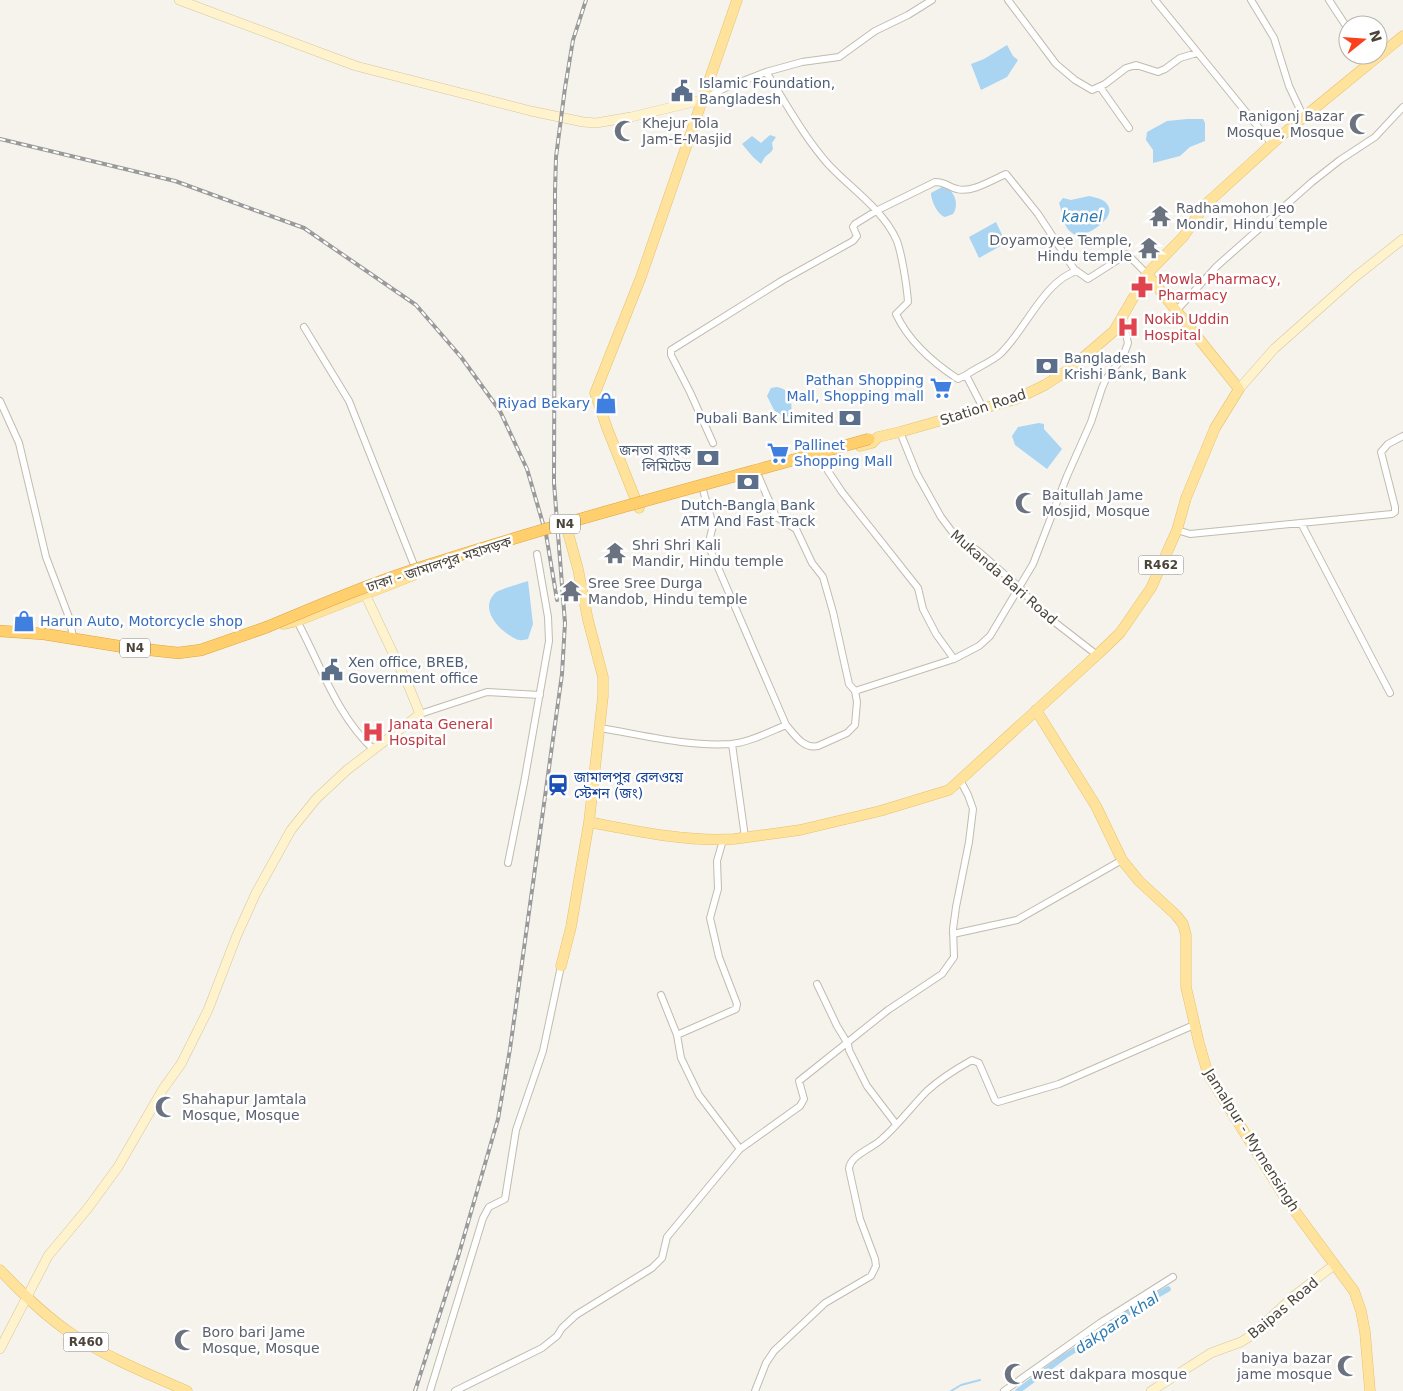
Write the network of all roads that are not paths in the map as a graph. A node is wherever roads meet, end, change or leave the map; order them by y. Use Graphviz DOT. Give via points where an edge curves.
graph roads {
  1 [pos="179,0"];
  2 [pos="737,0"];
  3 [pos="932,0"];
  4 [pos="1008,0"];
  5 [pos="1154,0"];
  6 [pos="1251,0"];
  7 [pos="1329,0"];
  8 [pos="1339,15"];
  9 [pos="1403,36"];
  10 [pos="1388,47"];
  11 [pos="1197,53"];
  12 [pos="1364,65"];
  13 [pos="766,72"];
  14 [pos="1100,87"];
  15 [pos="702,100"];
  16 [pos="1403,107"];
  17 [pos="1304,118"];
  18 [pos="1129,128"];
  19 [pos="1272,144"];
  20 [pos="876,211"];
  21 [pos="1403,239"];
  22 [pos="1077,272"];
  23 [pos="1147,274"];
  24 [pos="1176,311"];
  25 [pos="1122,317"];
  26 [pos="304,327"];
  27 [pos="966,375"];
  28 [pos="1239,389"];
  29 [pos="0,401"];
  30 [pos="983,408"];
  31 [pos="900,432"];
  32 [pos="1403,436"];
  33 [pos="873,438"];
  34 [pos="714,443"];
  35 [pos="821,457"];
  36 [pos="758,475"];
  37 [pos="703,490"];
  38 [pos="1403,505"];
  39 [pos="1395,507"];
  40 [pos="639,508"];
  41 [pos="1300,523"];
  42 [pos="567,529"];
  43 [pos="1177,530"];
  44 [pos="537,554"];
  45 [pos="417,574"];
  46 [pos="1020,588"];
  47 [pos="365,594"];
  48 [pos="297,621"];
  49 [pos="267,627"];
  50 [pos="0,631"];
  51 [pos="73,638"];
  52 [pos="1097,655"];
  53 [pos="954,659"];
  54 [pos="855,691"];
  55 [pos="1390,693"];
  56 [pos="540,696"];
  57 [pos="1036,710"];
  58 [pos="420,714"];
  59 [pos="786,725"];
  60 [pos="600,728"];
  61 [pos="732,744"];
  62 [pos="374,750"];
  63 [pos="960,780"];
  64 [pos="589,822"];
  65 [pos="745,837"];
  66 [pos="723,840"];
  67 [pos="1122,860"];
  68 [pos="508,863"];
  69 [pos="953,934"];
  70 [pos="562,966"];
  71 [pos="817,984"];
  72 [pos="661,995"];
  73 [pos="1194,1025"];
  74 [pos="677,1035"];
  75 [pos="848,1044"];
  76 [pos="896,1124"];
  77 [pos="740,1149"];
  78 [pos="1334,1265"];
  79 [pos="0,1270"];
  80 [pos="1173,1277"];
  81 [pos="27,1298"];
  82 [pos="0,1348"];
  83 [pos="756,1388"];
  84 [pos="186,1391"];
  85 [pos="430,1391"];
  86 [pos="455,1391"];
  87 [pos="1004,1391"];
  88 [pos="1151,1391"];
  89 [pos="1370,1391"];
  1 -- 15 [label="main road" via="356,66 583,122 631,117"];
  2 -- 15 [label="main road"];
  3 -- 13 [label="street" via="875,30 839,57 802,62"];
  4 -- 14 [label="street" via="1056,64 1092,90"];
  5 -- 11 [label="street"];
  6 -- 17 [label="street" via="1274,38 1289,86"];
  7 -- 8 [label="street"];
  9 -- 10 [label="main road, Station Road"];
  11 -- 14 [label="street" via="1180,58 1158,72 1136,65 1126,68"];
  11 -- 19 [label="street"];
  12 -- 17 [label="main road, Station Road"];
  13 -- 15 [label="street"];
  13 -- 20 [label="street" via="828,164"];
  14 -- 18 [label="street"];
  15 -- 40 [label="main road" via="641,277 595,393"];
  16 -- 24 [label="street" via="1375,137 1312,182 1217,266"];
  17 -- 19 [label="main road, Station Road"];
  19 -- 23 [label="main road, Station Road" via="1205,204 1183,238"];
  20 -- 22 [label="street" via="935,182 966,190 1006,174"];
  20 -- 27 [label="street" via="897,243 908,302 896,314 903,328 938,366 958,379"];
  20 -- 34 [label="street" via="855,224 857,236 853,241 671,350"];
  21 -- 28 [label="main road" via="1274,349"];
  22 -- 23 [label="street" via="1088,279 1126,254"];
  22 -- 27 [label="street" via="1060,280 1038,303 999,355"];
  23 -- 24 [label="main road"];
  23 -- 25 [label="main road, Station Road"];
  24 -- 28 [label="main road"];
  25 -- 30 [label="main road, Station Road" via="1114,331 1071,368 1016,399"];
  25 -- 46 [label="street" via="1128,343 1123,357 1106,379 1046,534"];
  26 -- 45 [label="street" via="349,401"];
  27 -- 30 [label="street"];
  28 -- 43 [label="main road, R462" via="1215,428 1186,498"];
  29 -- 51 [label="street" via="18,443 46,557 70,620"];
  30 -- 31 [label="main road, Station Road"];
  31 -- 33 [label="main road, Station Road"];
  31 -- 46 [label="street, Mukanda Bari Road" via="917,474 953,533"];
  32 -- 39 [label="street" via="1381,452"];
  33 -- 35 [label="main road, Station Road" via="872,443"];
  33 -- 49 [label="highway, ঢাকা - জামালপুর মহাসড়ক / N4, bridge" via="418,568"];
  35 -- 36 [label="main road, Station Road"];
  35 -- 53 [label="street" via="842,492 918,588 923,609"];
  36 -- 37 [label="main road, Station Road"];
  36 -- 54 [label="street" via="776,517 796,529 812,563 823,577 850,684"];
  37 -- 40 [label="main road, Station Road"];
  37 -- 59 [label="street" via="713,525 710,549"];
  38 -- 39 [label="street"];
  39 -- 41 [label="street" via="1392,514"];
  40 -- 42 [label="main road, Station Road"];
  41 -- 43 [label="street" via="1190,534"];
  41 -- 55 [label="street"];
  42 -- 45 [label="main road, Station Road"];
  42 -- 60 [label="main road" via="603,677"];
  43 -- 52 [label="main road, R462" via="1151,588 1120,633"];
  44 -- 56 [label="street" via="549,640"];
  45 -- 47 [label="main road, Station Road"];
  46 -- 52 [label="street, Mukanda Bari Road" via="1039,610"];
  46 -- 53 [label="street" via="990,636 979,646"];
  47 -- 48 [label="main road, Station Road"];
  47 -- 58 [label="main road"];
  48 -- 49 [label="main road, Station Road"];
  48 -- 62 [label="street" via="332,695 361,739"];
  49 -- 51 [label="highway, ঢাকা - জামালপুর মহাসড়ক / N4" via="201,650 178,653"];
  50 -- 51 [label="highway, ঢাকা - জামালপুর মহাসড়ক / N4"];
  52 -- 57 [label="main road, R462"];
  53 -- 54 [label="street"];
  54 -- 59 [label="street" via="857,720 847,733 813,747 801,742"];
  56 -- 58 [label="street" via="487,692"];
  56 -- 68 [label="street"];
  57 -- 63 [label="main road"];
  57 -- 67 [label="main road, Jamalpur - Mymensingh" via="1096,806"];
  58 -- 62 [label="main road"];
  59 -- 61 [label="street"];
  60 -- 61 [label="street" via="690,742"];
  60 -- 64 [label="main road"];
  61 -- 65 [label="street"];
  62 -- 81 [label="main road" via="316,798 291,830 256,893 208,1010 181,1064 162,1089 118,1167 48,1256"];
  63 -- 65 [label="main road" via="949,790 880,811 800,830"];
  63 -- 69 [label="street" via="973,809"];
  64 -- 66 [label="main road" via="657,835"];
  64 -- 70 [label="main road"];
  65 -- 66 [label="main road"];
  66 -- 74 [label="street" via="718,861 718,889 710,918 736,1009"];
  67 -- 69 [label="street" via="1017,920"];
  67 -- 73 [label="main road, Jamalpur - Mymensingh" via="1183,924 1186,987"];
  69 -- 75 [label="street" via="954,958 942,974 888,1010"];
  70 -- 85 [label="street" via="543,1051 516,1130 505,1199 489,1207 483,1218"];
  71 -- 75 [label="street"];
  72 -- 74 [label="street"];
  73 -- 76 [label="street" via="1059,1084 998,1102 979,1063 972,1060 948,1073"];
  73 -- 78 [label="main road, Jamalpur - Mymensingh" via="1208,1074 1286,1199"];
  74 -- 77 [label="street" via="681,1058 699,1095"];
  75 -- 76 [label="street" via="866,1086"];
  75 -- 77 [label="street" via="799,1081 804,1099 800,1106"];
  76 -- 83 [label="street" via="849,1164 860,1219 876,1266 871,1276 825,1303 774,1351"];
  77 -- 86 [label="street" via="667,1237 662,1258 652,1268 576,1315 542,1348"];
  78 -- 88 [label="main road, Baipas Road" via="1252,1335 1211,1352"];
  78 -- 89 [label="main road, Jamalpur - Mymensingh" via="1354,1292 1361,1311"];
  79 -- 81 [label="main road, R460"];
  80 -- 87 [label="street" via="1100,1323"];
  81 -- 82 [label="main road"];
  81 -- 84 [label="main road, R460" via="72,1334 125,1364"];
}
